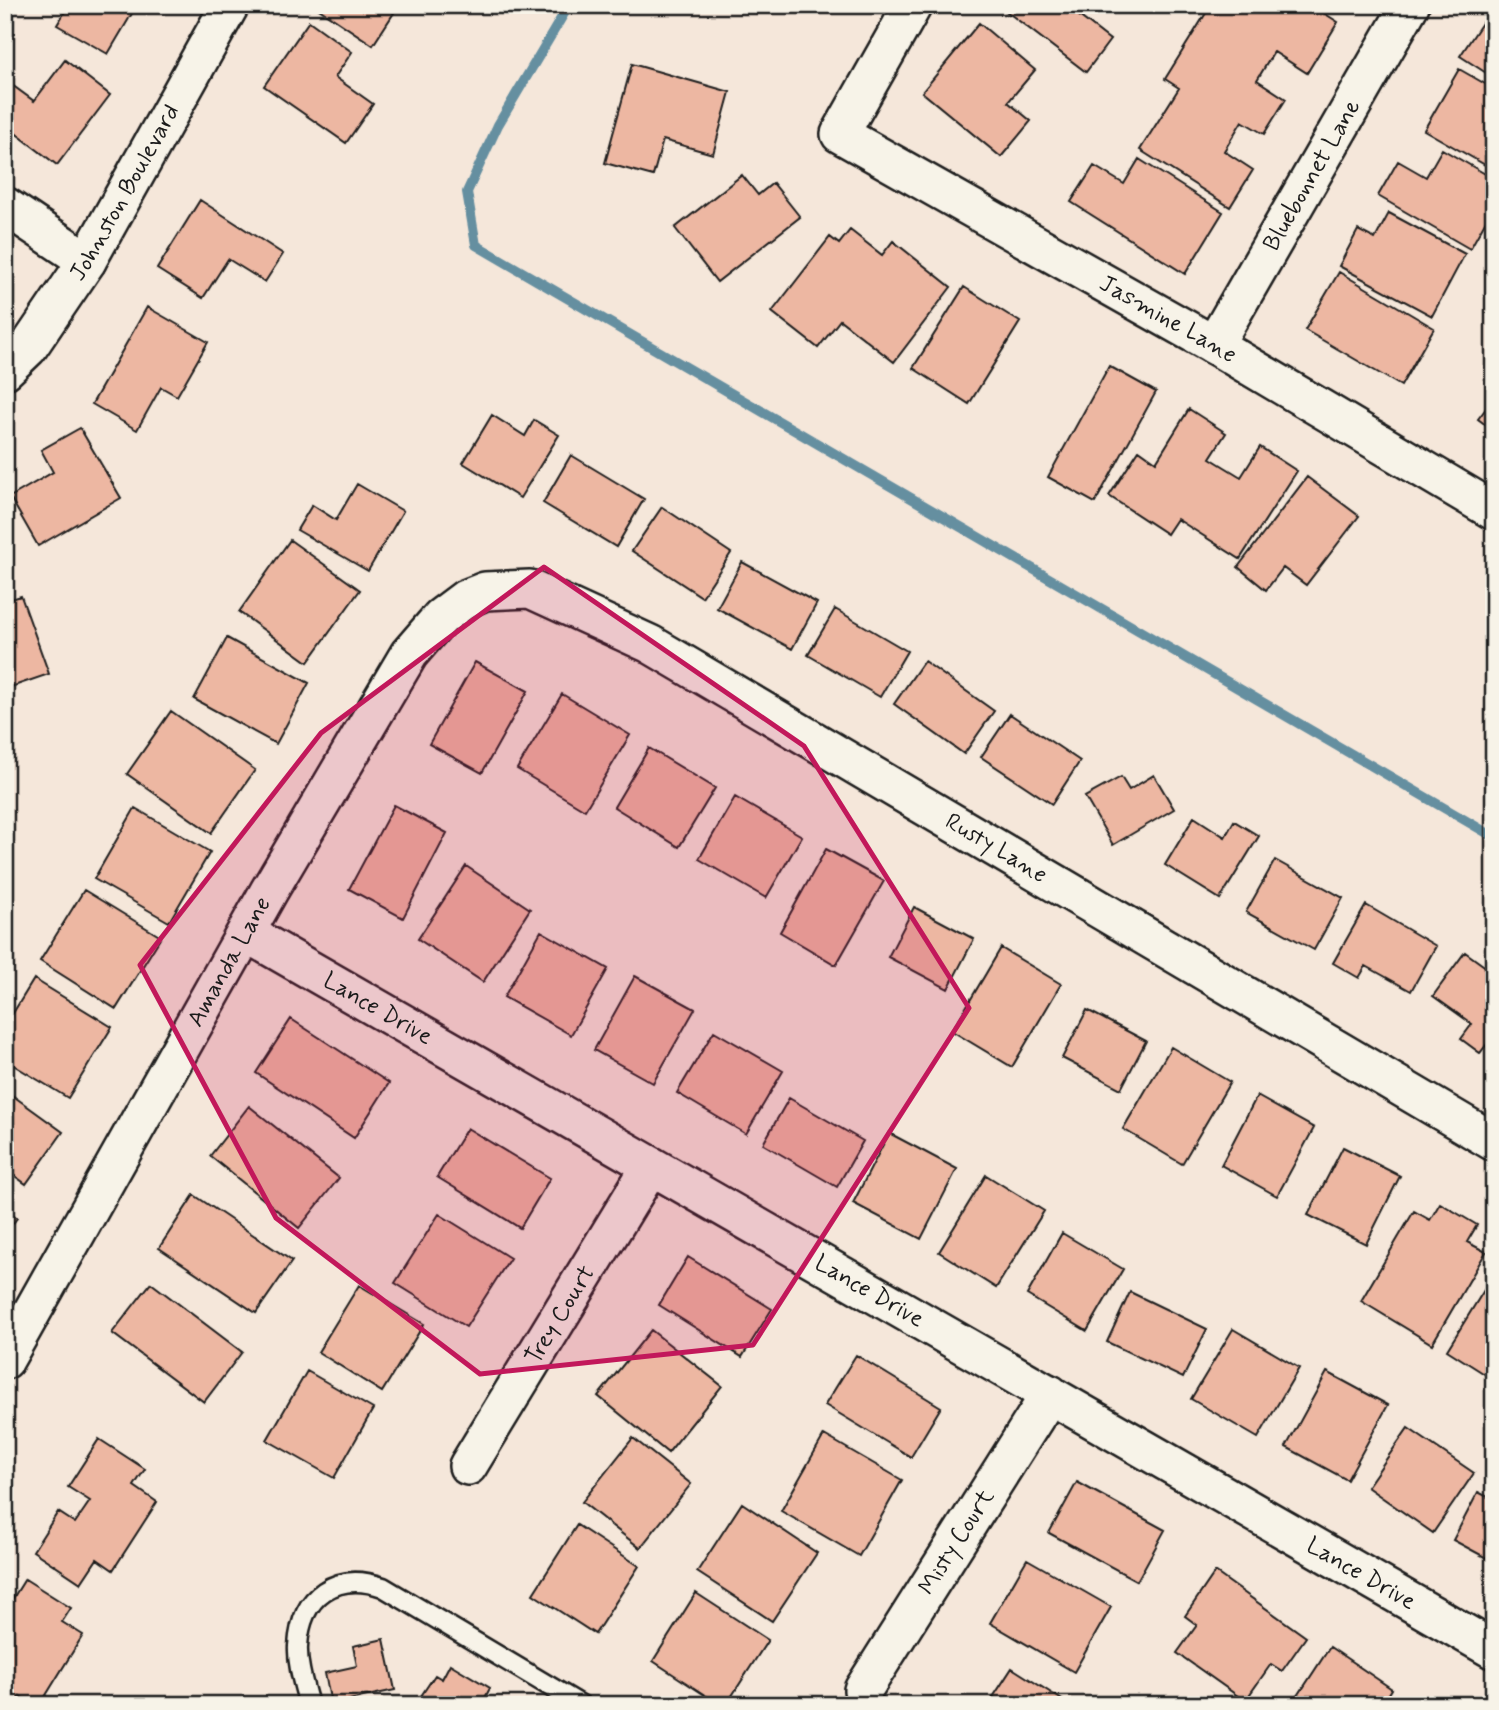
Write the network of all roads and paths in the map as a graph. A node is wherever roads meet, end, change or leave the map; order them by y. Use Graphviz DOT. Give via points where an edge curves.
graph roads {
  1 [pos="230,5"];
  2 [pos="913,5"];
  3 [pos="1410,5"];
  4 [pos="5,206"];
  5 [pos="87,261"];
  6 [pos="1214,345"];
  7 [pos="5,370"];
  8 [pos="1494,511"];
  9 [pos="485,591"];
  10 [pos="246,933"];
  11 [pos="1494,1142"];
  12 [pos="652,1166"];
  13 [pos="5,1360"];
  14 [pos="1050,1394"];
  15 [pos="468,1466"];
  16 [pos="1494,1650"];
  17 [pos="863,1689"];
  18 [pos="309,1705"];
  19 [pos="581,1705"];
  1 -- 5 [label="street, Johnston Boulevard"];
  2 -- 6 [label="street, Jasmine Lane" via="840,134"];
  3 -- 6 [label="street, Bluebonnet Lane"];
  4 -- 5 [label="street"];
  5 -- 7 [label="street, Johnston Boulevard" via="28,348"];
  6 -- 8 [label="street, Jasmine Lane"];
  9 -- 10 [label="street, Amanda Lane" via="440,617 410,654"];
  9 -- 11 [label="street, Rusty Lane" via="530,589 650,644"];
  10 -- 12 [label="street, Lance Drive"];
  10 -- 13 [label="street, Amanda Lane"];
  12 -- 14 [label="street, Lance Drive"];
  12 -- 15 [label="street, Trey Court"];
  14 -- 16 [label="street, Lance Drive"];
  14 -- 17 [label="street, Misty Court"];
  18 -- 19 [label="lane" via="298,1647 302,1620 317,1597 338,1582 363,1580 383,1587"];
}
